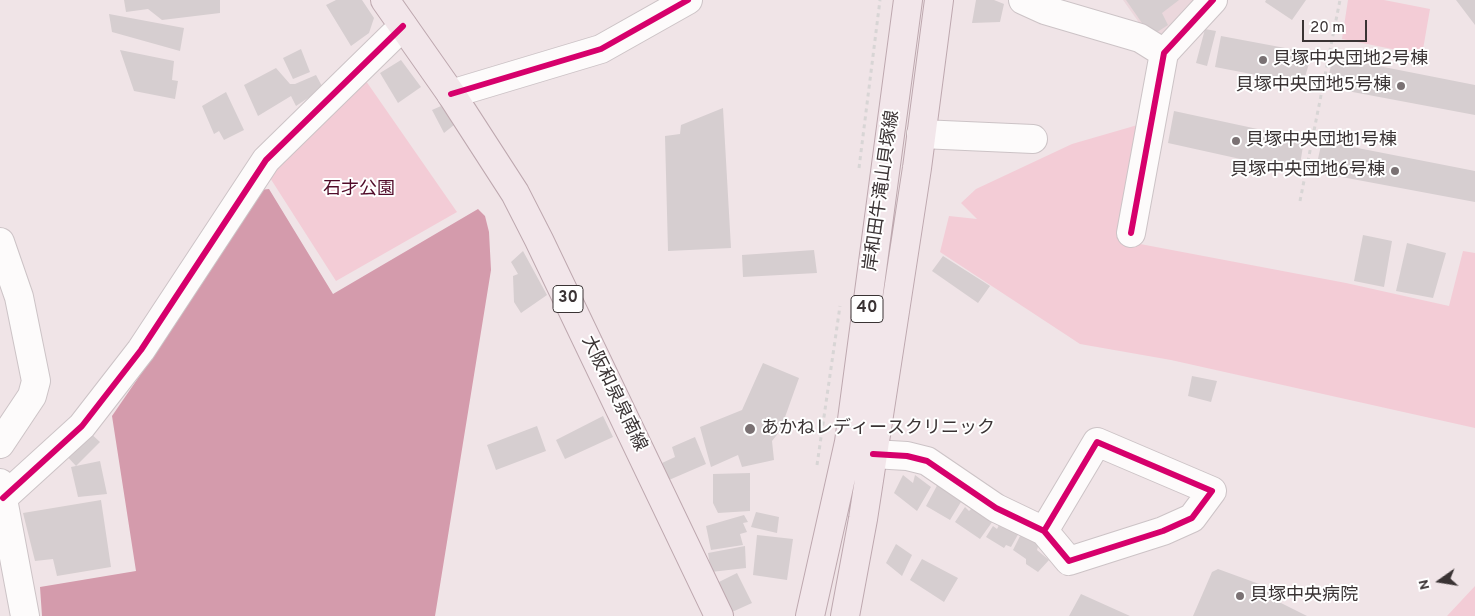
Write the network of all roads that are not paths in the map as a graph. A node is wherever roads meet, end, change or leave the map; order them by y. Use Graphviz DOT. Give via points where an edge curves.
graph roads {
  1 [pos="384,0"];
  2 [pos="688,0"];
  3 [pos="908,0"];
  4 [pos="939,0"];
  5 [pos="1023,0"];
  6 [pos="1213,0"];
  7 [pos="403,26"];
  8 [pos="1164,53"];
  9 [pos="451,94"];
  10 [pos="921,134"];
  11 [pos="1033,139"];
  12 [pos="1131,233"];
  13 [pos="0,242"];
  14 [pos="0,444"];
  15 [pos="873,454"];
  16 [pos="1,490"];
  17 [pos="1044,531"];
  18 [pos="24,616"];
  19 [pos="719,616"];
  20 [pos="810,616"];
  21 [pos="845,616"];
  1 -- 7 [label="main road, 大阪和泉泉南線 / 30"];
  2 -- 9 [label="street" via="601,49"];
  3 -- 20 [label="main road, 岸和田牛滝山貝塚線 / 40" via="849,442"];
  4 -- 10 [label="main road, 岸和田牛滝山貝塚線 / 40"];
  5 -- 8 [label="street" via="1045,10 1140,38"];
  6 -- 8 [label="street"];
  7 -- 9 [label="main road, 大阪和泉泉南線 / 30"];
  7 -- 16 [label="street" via="266,160 141,350 82,426"];
  8 -- 12 [label="street"];
  9 -- 19 [label="main road, 大阪和泉泉南線 / 30" via="515,193"];
  10 -- 11 [label="street"];
  10 -- 15 [label="main road, 岸和田牛滝山貝塚線 / 40"];
  13 -- 14 [label="street" via="19,297 36,381 32,396"];
  15 -- 17 [label="street" via="927,461 996,508"];
  15 -- 21 [label="main road, 岸和田牛滝山貝塚線 / 40"];
  16 -- 18 [label="street"];
  17 -- 17 [label="street" via="1097,442 1212,491 1192,518 1163,531 1069,561"];
}
